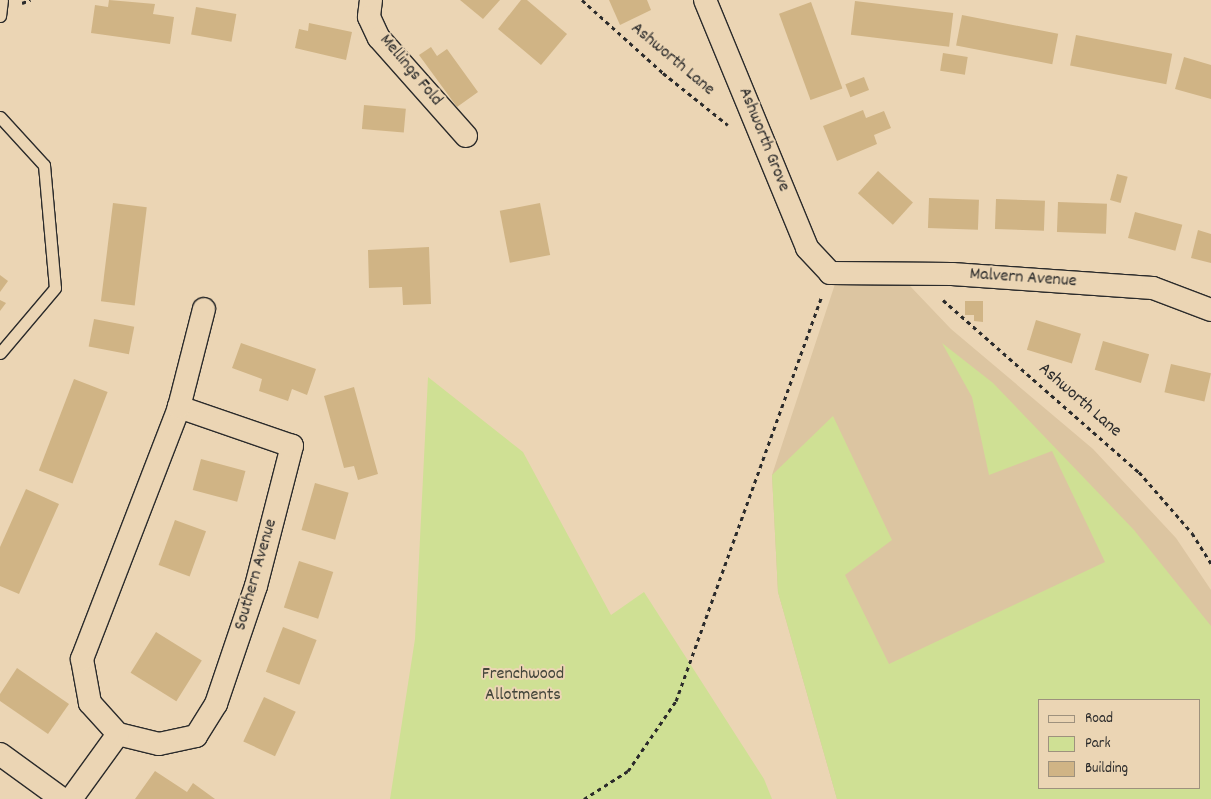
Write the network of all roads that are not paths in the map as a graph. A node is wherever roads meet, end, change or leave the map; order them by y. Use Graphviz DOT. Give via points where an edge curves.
graph roads {
  1 [pos="2,0"];
  2 [pos="371,0"];
  3 [pos="705,0"];
  4 [pos="0,16"];
  5 [pos="0,117"];
  6 [pos="466,136"];
  7 [pos="830,273"];
  8 [pos="204,309"];
  9 [pos="1211,310"];
  10 [pos="0,353"];
  11 [pos="179,407"];
  12 [pos="118,734"];
  13 [pos="0,754"];
  14 [pos="62,799"];
  15 [pos="72,799"];
  1 -- 4 [label="lane"];
  2 -- 6 [label="street, Mellings Fold" via="369,17 380,38"];
  3 -- 7 [label="street, Ashworth Grove" via="807,248"];
  5 -- 10 [label="lane" via="44,165 55,288"];
  7 -- 9 [label="street, Malvern Avenue" via="952,274 1153,288"];
  8 -- 11 [label="street"];
  11 -- 12 [label="street" via="82,659 90,702"];
  11 -- 12 [label="street, Southern Avenue" via="292,446 256,586 216,704 196,736 159,744"];
  12 -- 15 [label="street"];
  13 -- 14 [label="street"];
}
